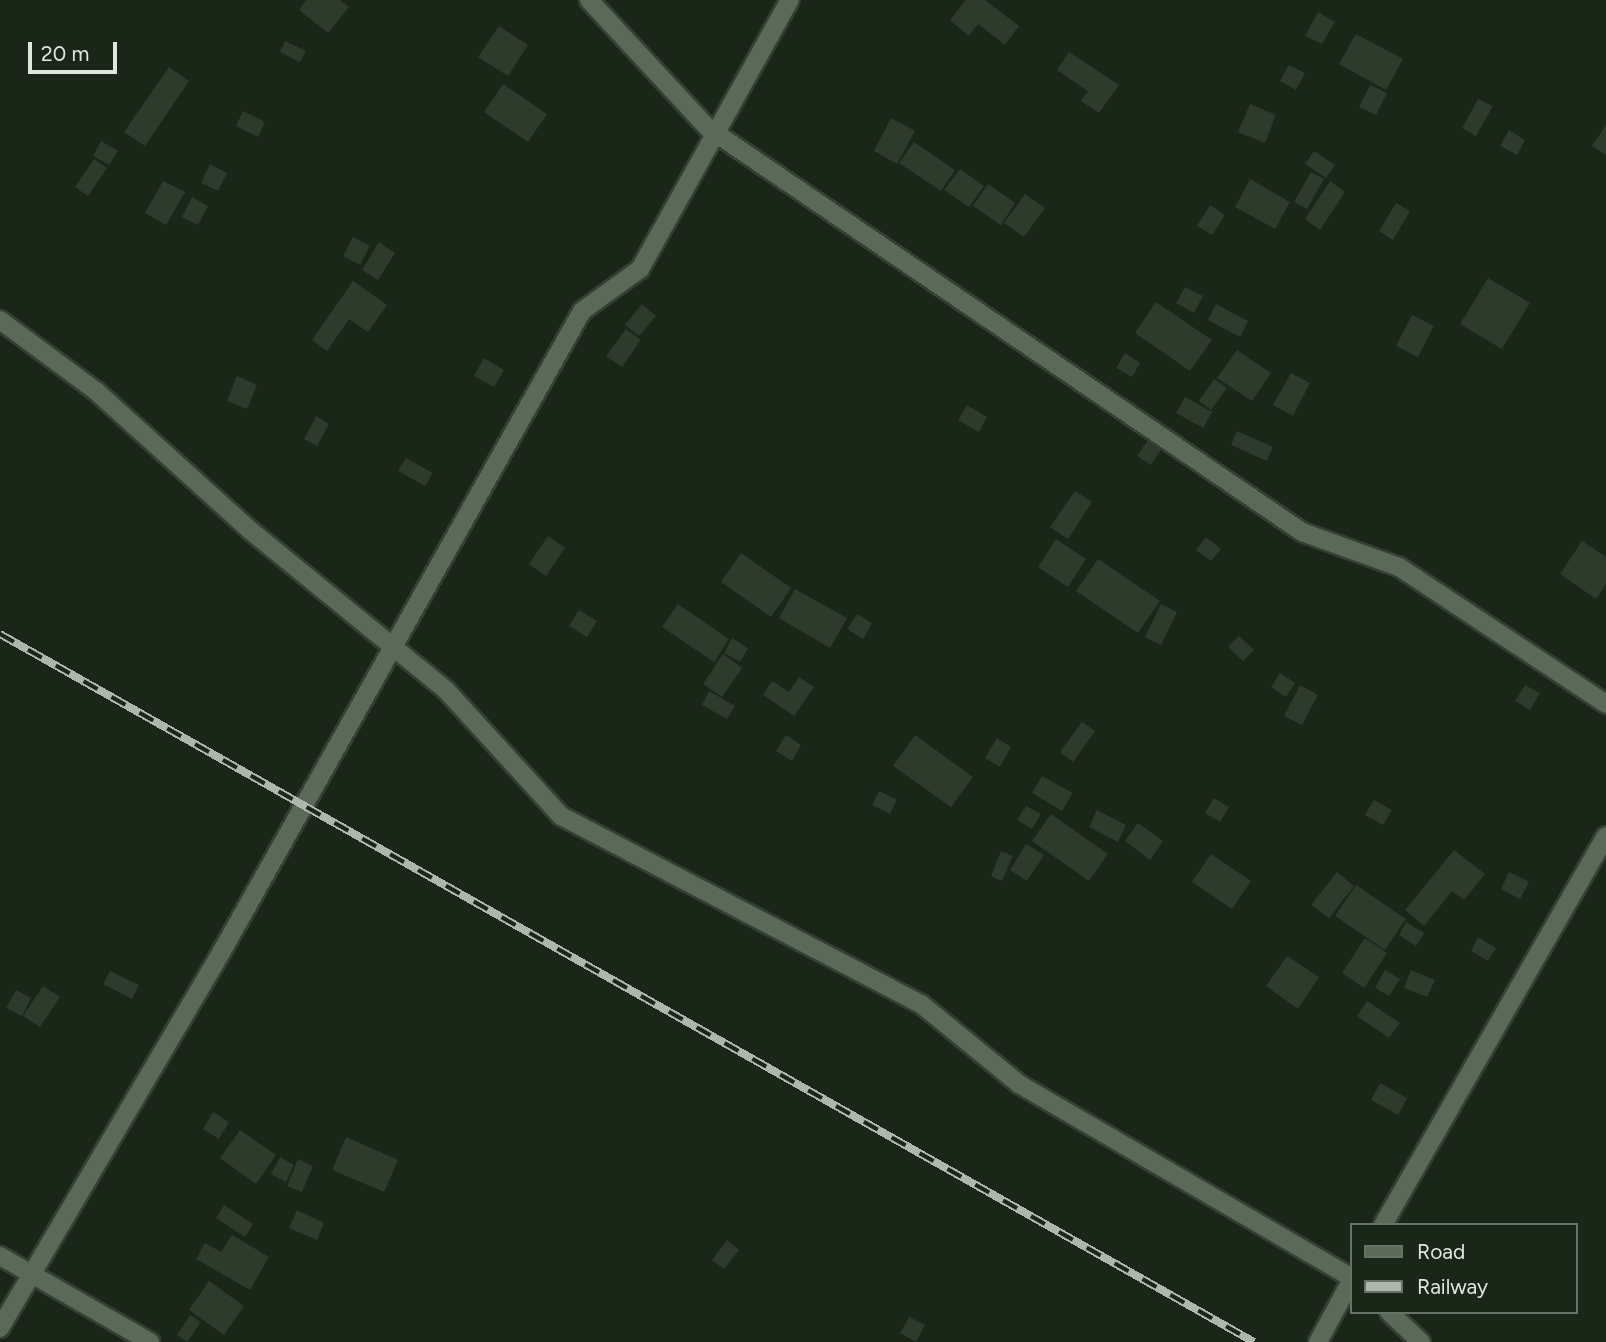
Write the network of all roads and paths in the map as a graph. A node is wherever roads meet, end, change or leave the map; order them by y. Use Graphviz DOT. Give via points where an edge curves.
graph roads {
  1 [pos="589,0"];
  2 [pos="790,0"];
  3 [pos="715,132"];
  4 [pos="0,320"];
  5 [pos="393,647"];
  6 [pos="1606,704"];
  7 [pos="1606,836"];
  8 [pos="1384,1223"];
  9 [pos="0,1256"];
  10 [pos="31,1274"];
  11 [pos="1350,1278"];
  12 [pos="1350,1283"];
  13 [pos="1391,1314"];
  14 [pos="0,1328"];
  15 [pos="150,1342"];
  16 [pos="1318,1342"];
  17 [pos="1421,1342"];
  1 -- 3 [label="street"];
  2 -- 3 [label="street"];
  3 -- 5 [label="street" via="640,269 582,312"];
  3 -- 6 [label="street" via="1302,532 1399,567"];
  4 -- 5 [label="street" via="96,391"];
  5 -- 10 [label="street"];
  5 -- 11 [label="street" via="446,690 561,816 921,1004 1019,1084"];
  7 -- 8 [label="street"];
  9 -- 10 [label="street"];
  10 -- 14 [label="street"];
  10 -- 15 [label="street"];
  12 -- 16 [label="street"];
  13 -- 17 [label="street"];
}
